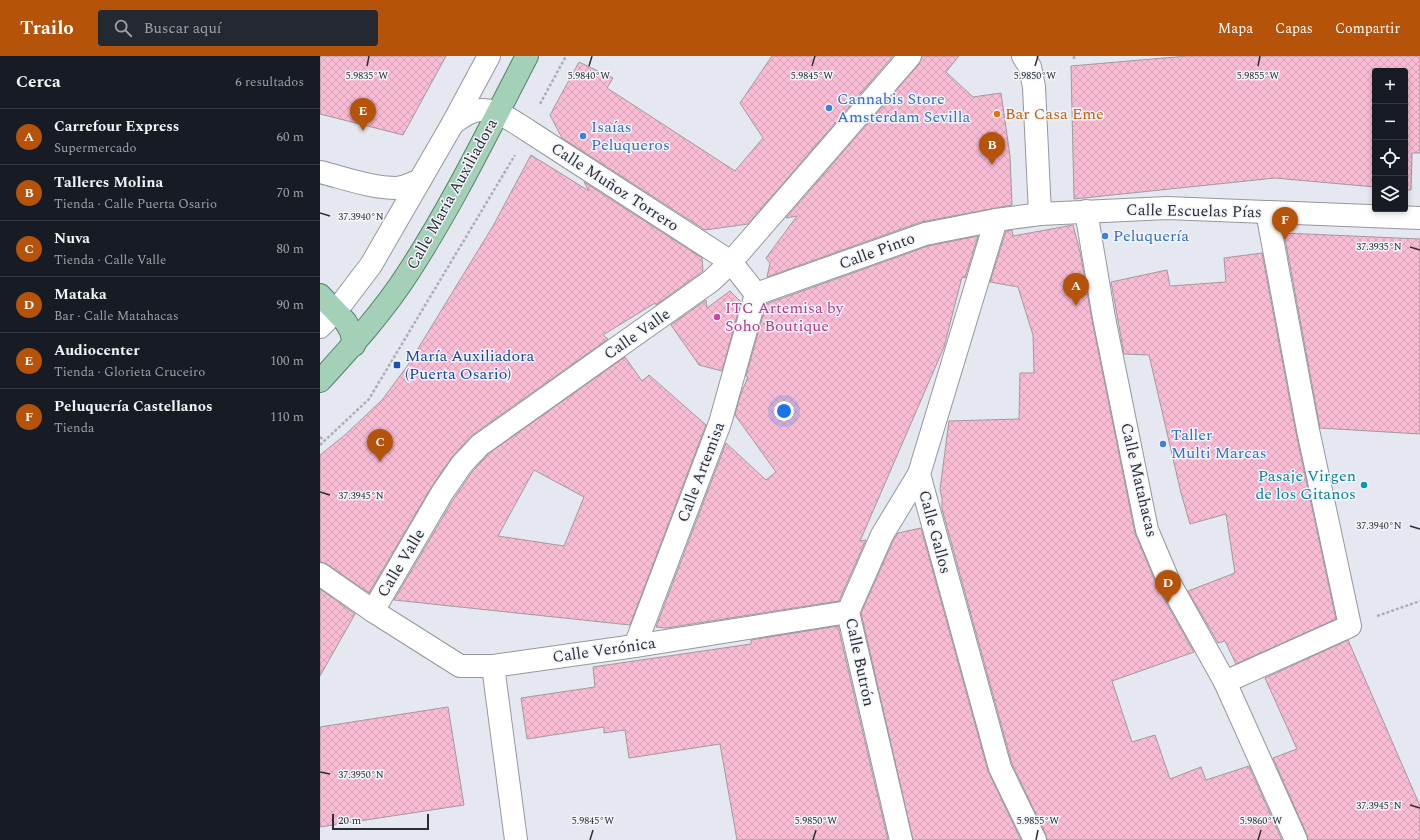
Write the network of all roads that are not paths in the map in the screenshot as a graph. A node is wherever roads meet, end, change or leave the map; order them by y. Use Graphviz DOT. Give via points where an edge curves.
graph roads {
  1 [pos="489,56"];
  2 [pos="527,56"];
  3 [pos="910,56"];
  4 [pos="1023,56"];
  5 [pos="498,112"];
  6 [pos="453,123"];
  7 [pos="320,172"];
  8 [pos="420,180"];
  9 [pos="1086,211"];
  10 [pos="1267,212"];
  11 [pos="1040,214"];
  12 [pos="1420,218"];
  13 [pos="996,220"];
  14 [pos="731,262"];
  15 [pos="756,294"];
  16 [pos="320,295"];
  17 [pos="336,311"];
  18 [pos="320,327"];
  19 [pos="354,345"];
  20 [pos="320,381"];
  21 [pos="920,474"];
  22 [pos="320,574"];
  23 [pos="373,611"];
  24 [pos="848,612"];
  25 [pos="635,646"];
  26 [pos="493,666"];
  27 [pos="1225,682"];
  28 [pos="516,840"];
  29 [pos="901,840"];
  30 [pos="1035,840"];
  31 [pos="1296,840"];
  1 -- 6 [label="street"];
  2 -- 5 [label="main road, Calle María Auxiliadora"];
  3 -- 14 [label="street, Calle Valle"];
  4 -- 11 [label="street" via="1030,67 1034,87"];
  5 -- 6 [label="street" via="481,110 468,113"];
  5 -- 14 [label="street, Calle Muñoz Torrero"];
  5 -- 19 [label="main road, Calle María Auxiliadora" via="451,203 408,274"];
  6 -- 8 [label="street"];
  7 -- 8 [label="street" via="358,182 398,188"];
  8 -- 17 [label="street" via="371,265"];
  9 -- 10 [label="street, Calle Escuelas Pías" via="1167,208"];
  9 -- 11 [label="street, Calle Escuelas Pías"];
  9 -- 27 [label="street, Calle Matahacas" via="1104,318 1147,530 1169,582"];
  10 -- 12 [label="street, Calle Escuelas Pías"];
  10 -- 27 [label="street" via="1308,430 1350,626"];
  11 -- 13 [label="street, Calle Pinto"];
  13 -- 15 [label="street, Calle Pinto" via="925,234"];
  13 -- 21 [label="street, Calle Gallos"];
  14 -- 15 [label="street"];
  14 -- 23 [label="street, Calle Valle" via="711,281 480,445 462,464 442,493"];
  15 -- 25 [label="street, Calle Artemisa" via="720,423"];
  16 -- 17 [label="main road"];
  17 -- 18 [label="street"];
  17 -- 19 [label="main road" via="351,331"];
  19 -- 20 [label="main road, Calle María Auxiliadora"];
  21 -- 24 [label="street, Calle Butrón" via="882,535"];
  21 -- 30 [label="street, Calle Gallos" via="1000,768"];
  22 -- 23 [label="street, Calle Verónica"];
  23 -- 26 [label="street, Calle Verónica" via="460,666"];
  24 -- 25 [label="street, Calle Verónica"];
  24 -- 29 [label="street, Calle Butrón"];
  25 -- 26 [label="street, Calle Verónica"];
  26 -- 28 [label="street"];
  27 -- 31 [label="street, Calle Matahacas"];
}
